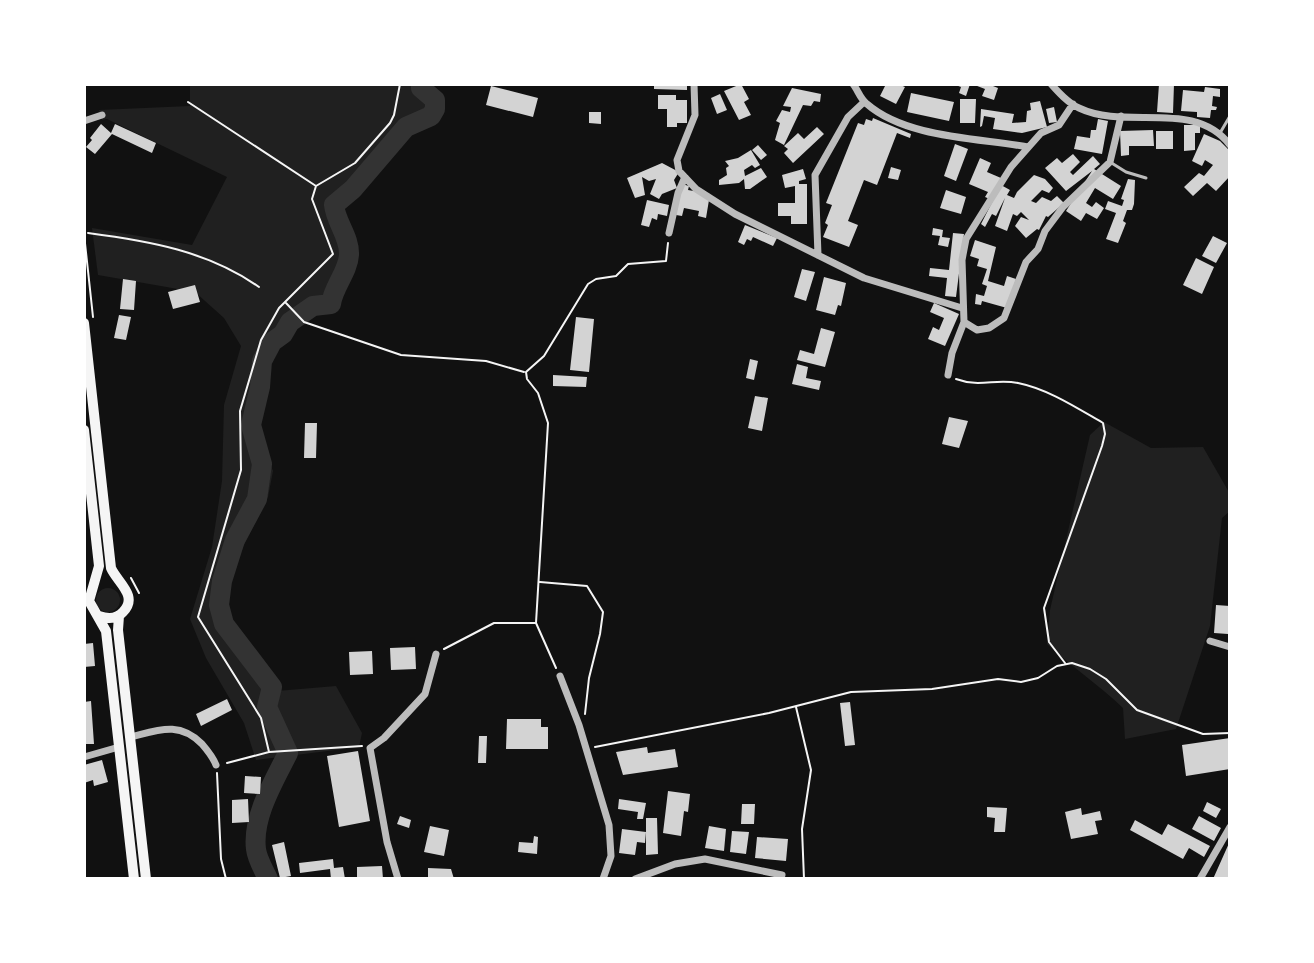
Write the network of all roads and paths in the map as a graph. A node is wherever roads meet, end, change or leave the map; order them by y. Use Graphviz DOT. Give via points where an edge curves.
graph roads {
  1 [pos="400,84"];
  2 [pos="694,84"];
  3 [pos="853,84"];
  4 [pos="1051,84"];
  5 [pos="188,102"];
  6 [pos="864,102"];
  7 [pos="1073,104"];
  8 [pos="102,115"];
  9 [pos="1121,116"];
  10 [pos="1230,116"];
  11 [pos="84,121"];
  12 [pos="1220,133"];
  13 [pos="1230,145"];
  14 [pos="1028,147"];
  15 [pos="1110,162"];
  16 [pos="685,177"];
  17 [pos="1146,178"];
  18 [pos="316,186"];
  19 [pos="88,233"];
  20 [pos="669,233"];
  21 [pos="818,255"];
  22 [pos="259,287"];
  23 [pos="285,302"];
  24 [pos="962,308"];
  25 [pos="964,322"];
  26 [pos="84,323"];
  27 [pos="526,372"];
  28 [pos="948,375"];
  29 [pos="84,430"];
  30 [pos="119,581"];
  31 [pos="539,582"];
  32 [pos="96,584"];
  33 [pos="99,616"];
  34 [pos="119,616"];
  35 [pos="536,623"];
  36 [pos="1210,641"];
  37 [pos="1230,647"];
  38 [pos="436,654"];
  39 [pos="1065,665"];
  40 [pos="560,676"];
  41 [pos="796,707"];
  42 [pos="1230,733"];
  43 [pos="581,734"];
  44 [pos="130,737"];
  45 [pos="119,747"];
  46 [pos="370,748"];
  47 [pos="586,749"];
  48 [pos="269,752"];
  49 [pos="84,757"];
  50 [pos="226,763"];
  51 [pos="216,765"];
  52 [pos="1230,827"];
  53 [pos="782,875"];
  54 [pos="134,879"];
  55 [pos="146,879"];
  56 [pos="226,879"];
  57 [pos="398,879"];
  58 [pos="603,879"];
  59 [pos="635,879"];
  60 [pos="804,879"];
  61 [pos="1200,879"];
  1 -- 18 [label="path" via="390,123 355,163"];
  2 -- 16 [label="street" via="695,115 677,160"];
  3 -- 6 [label="street"];
  4 -- 7 [label="street"];
  5 -- 18 [label="path"];
  6 -- 14 [label="street" via="892,122"];
  6 -- 21 [label="street" via="848,117 815,175"];
  7 -- 9 [label="street"];
  7 -- 14 [label="street" via="1059,125"];
  8 -- 11 [label="street"];
  9 -- 12 [label="street" via="1187,120"];
  9 -- 15 [label="street"];
  10 -- 12 [label="lane"];
  12 -- 13 [label="street"];
  14 -- 24 [label="street" via="966,239"];
  15 -- 17 [label="lane"];
  15 -- 25 [label="street" via="1045,231 1004,318 977,330"];
  16 -- 20 [label="street"];
  16 -- 21 [label="street" via="735,214"];
  18 -- 23 [label="path" via="312,199 333,254"];
  19 -- 22 [label="path" via="206,257"];
  20 -- 27 [label="path" via="666,261 628,264 616,276 588,284 544,356"];
  21 -- 24 [label="street" via="864,278"];
  23 -- 27 [label="path" via="304,322 401,355 486,361"];
  23 -- 48 [label="path" via="261,340 240,411 241,470 198,617 261,718"];
  24 -- 25 [label="street"];
  25 -- 28 [label="street"];
  26 -- 30 [label="main road" via="111,568"];
  27 -- 31 [label="path" via="548,423"];
  28 -- 39 [label="path" via="983,385 1020,383 1103,423 1102,446 1044,608 1049,642"];
  29 -- 32 [label="main road" via="99,566"];
  30 -- 32 [label="main road"];
  30 -- 34 [label="main road" via="129,599"];
  31 -- 35 [label="path"];
  31 -- 43 [label="path" via="587,586 603,612"];
  32 -- 33 [label="main road" via="89,601"];
  33 -- 34 [label="main road"];
  33 -- 45 [label="main road" via="106,631"];
  34 -- 44 [label="main road"];
  35 -- 38 [label="path" via="494,623"];
  35 -- 40 [label="path"];
  36 -- 37 [label="street"];
  38 -- 46 [label="street" via="425,694"];
  39 -- 41 [label="path" via="1021,682 998,679 932,689 851,692"];
  39 -- 42 [label="path" via="1090,669 1137,710 1203,734"];
  40 -- 43 [label="street"];
  41 -- 47 [label="path"];
  41 -- 60 [label="path" via="811,770 802,829"];
  43 -- 47 [label="street"];
  44 -- 51 [label="street" via="170,729 190,732"];
  44 -- 55 [label="main road"];
  45 -- 49 [label="street"];
  45 -- 54 [label="main road"];
  46 -- 48 [label="path" via="358,744"];
  46 -- 57 [label="street"];
  47 -- 58 [label="street" via="609,825 611,856"];
  48 -- 50 [label="path"];
  51 -- 56 [label="path"];
  52 -- 61 [label="street"];
  53 -- 59 [label="street" via="705,859"];
}
